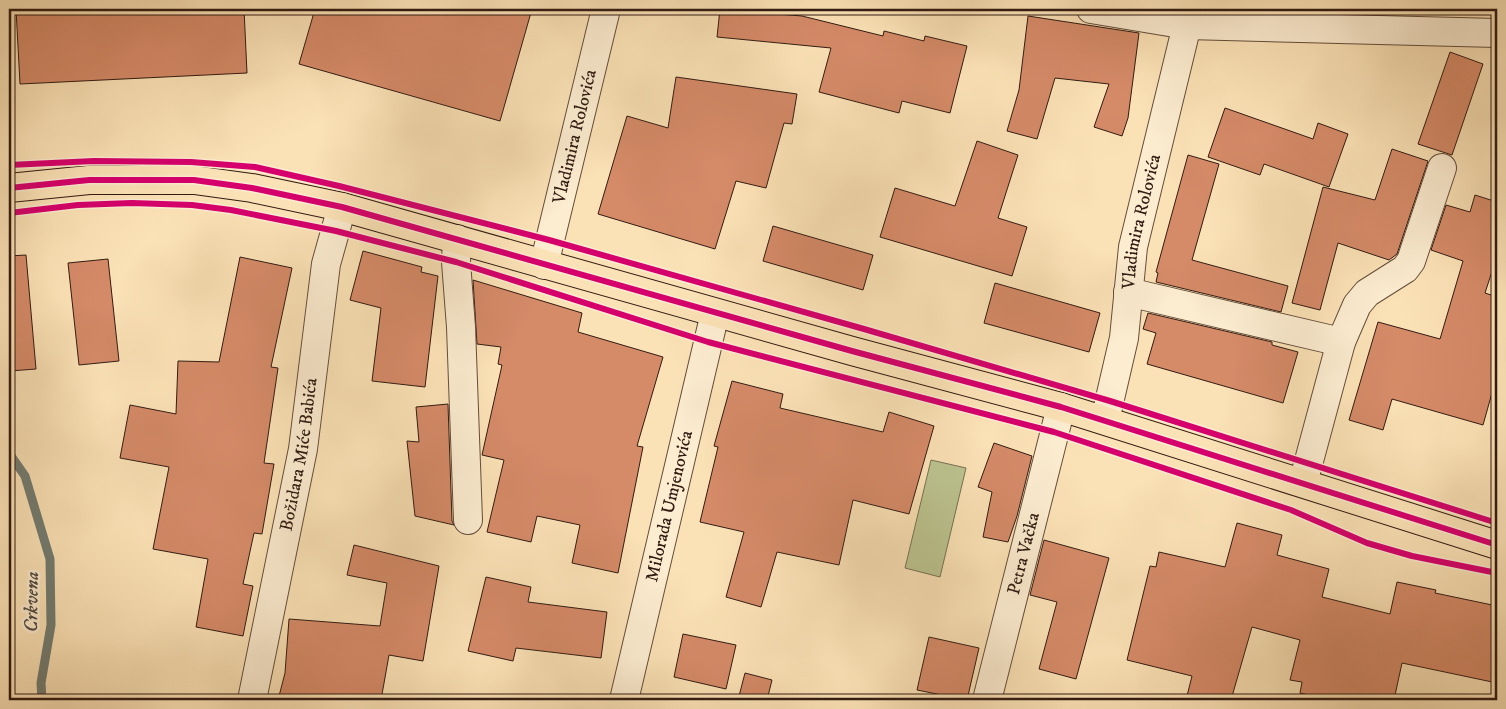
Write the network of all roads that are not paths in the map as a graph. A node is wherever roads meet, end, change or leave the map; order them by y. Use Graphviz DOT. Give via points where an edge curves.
graph roads {
  1 [pos="606,9"];
  2 [pos="1091,9"];
  3 [pos="1348,20"];
  4 [pos="1187,25"];
  5 [pos="1497,33"];
  6 [pos="1442,168"];
  7 [pos="9,188"];
  8 [pos="342,208"];
  9 [pos="457,239"];
  10 [pos="544,265"];
  11 [pos="1128,292"];
  12 [pos="715,313"];
  13 [pos="1341,342"];
  14 [pos="1061,407"];
  15 [pos="1105,420"];
  16 [pos="1303,483"];
  17 [pos="468,520"];
  18 [pos="1497,545"];
  19 [pos="252,700"];
  20 [pos="624,700"];
  21 [pos="987,700"];
  1 -- 10 [label="street, Vladimira Rolovića"];
  2 -- 4 [label="street"];
  3 -- 4 [label="street"];
  3 -- 5 [label="street"];
  4 -- 11 [label="street, Vladimira Rolovića" via="1134,247"];
  6 -- 13 [label="street" via="1411,261 1405,269 1367,293 1357,305"];
  7 -- 8 [label="main road" via="89,180 194,180 252,188"];
  8 -- 9 [label="main road"];
  8 -- 19 [label="street, Božidara Miće Babića" via="326,264 303,449"];
  9 -- 10 [label="main road"];
  9 -- 17 [label="street"];
  10 -- 12 [label="main road"];
  11 -- 13 [label="street"];
  11 -- 15 [label="street, Vladimira Rolovića" via="1124,338"];
  12 -- 14 [label="main road"];
  12 -- 20 [label="street, Milorada Umjenovića"];
  13 -- 16 [label="street"];
  14 -- 15 [label="main road"];
  14 -- 21 [label="street, Petra Vačka"];
  15 -- 16 [label="main road"];
  16 -- 18 [label="main road"];
}
